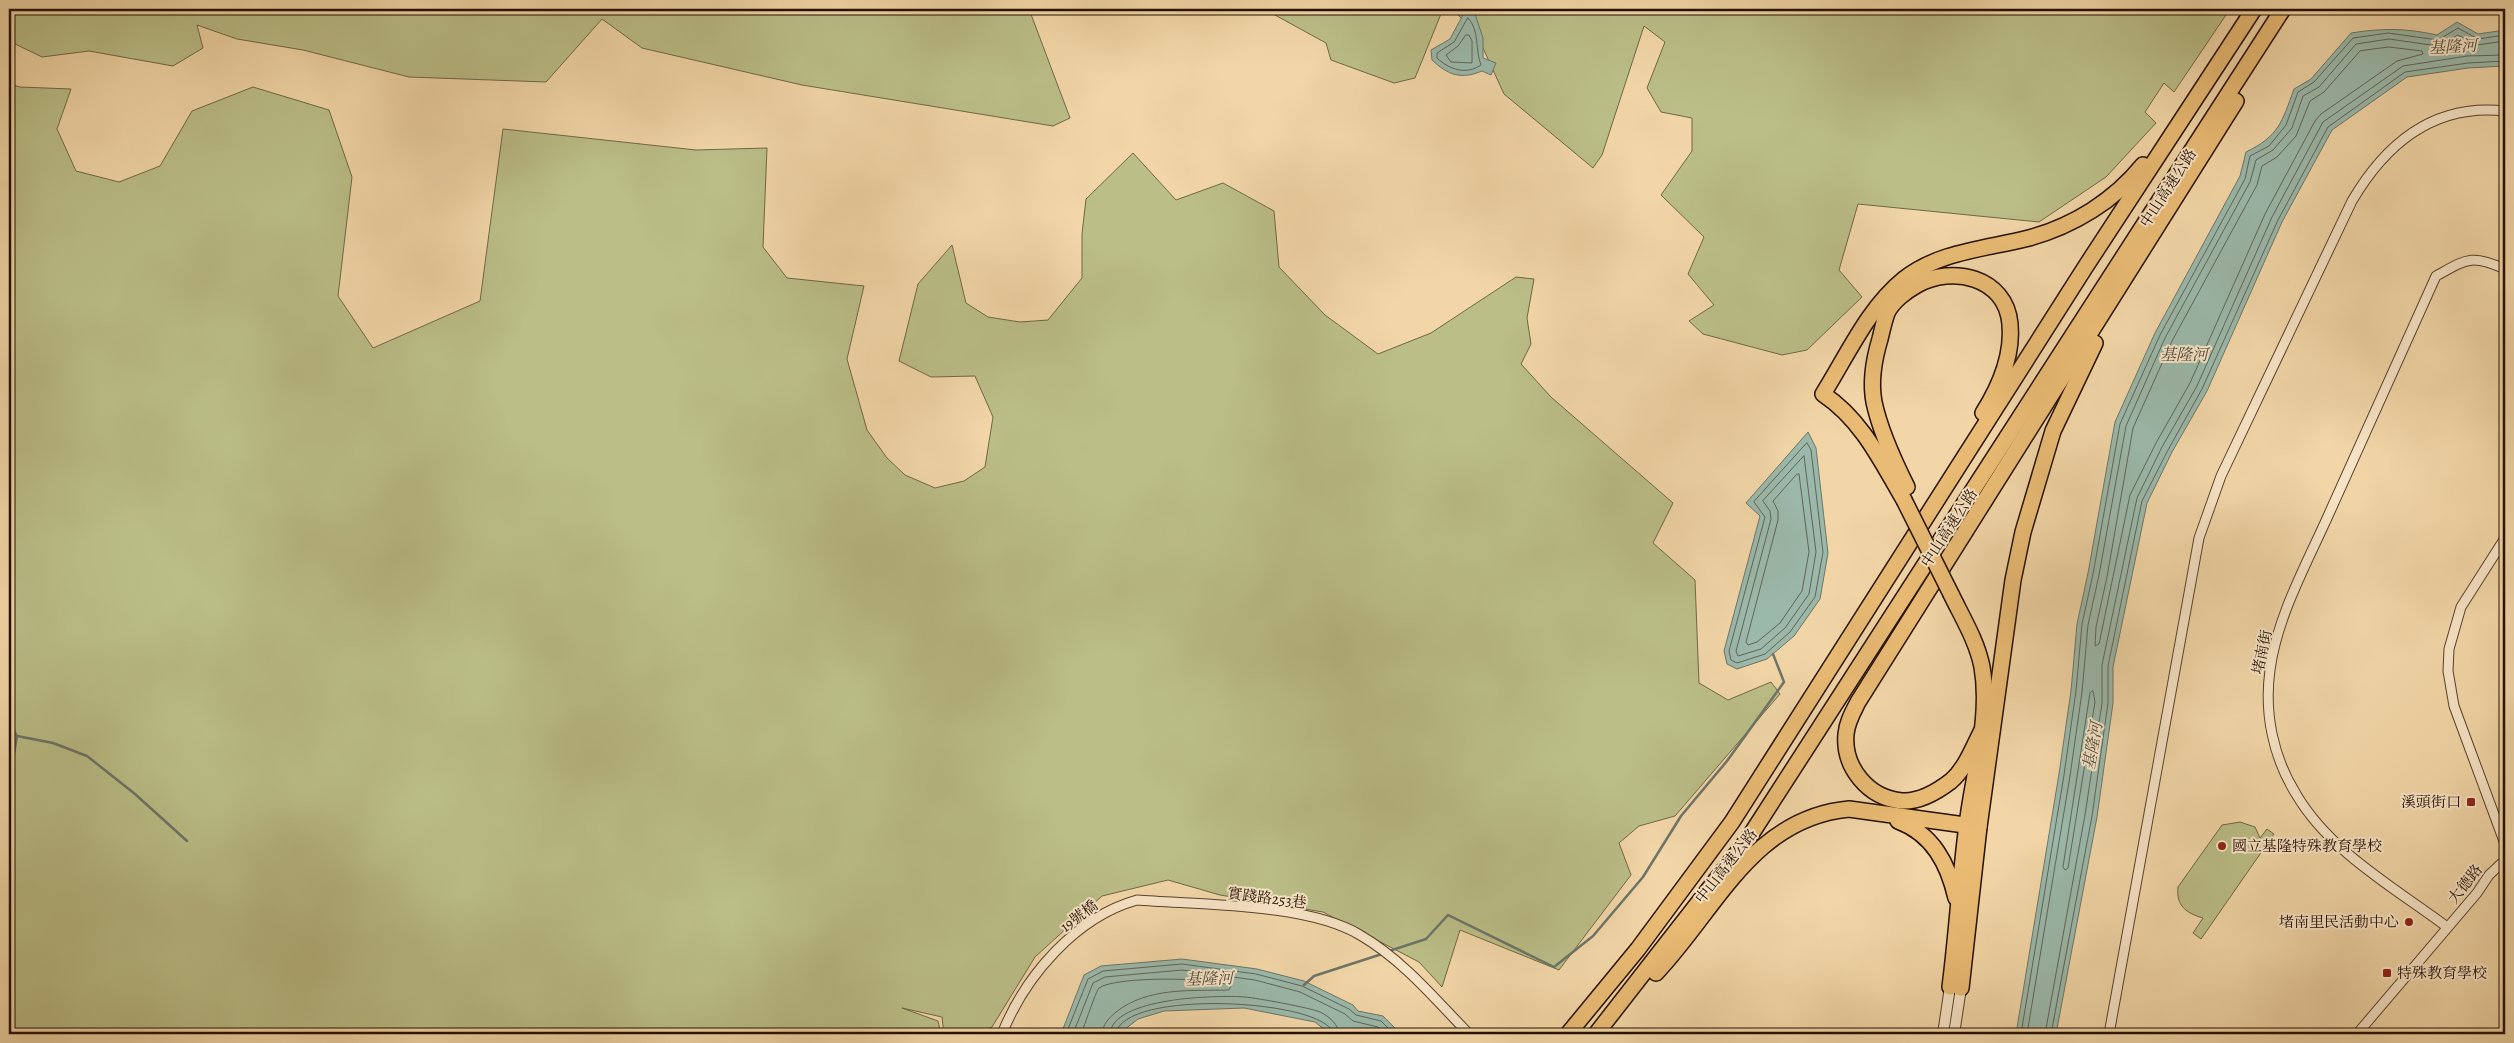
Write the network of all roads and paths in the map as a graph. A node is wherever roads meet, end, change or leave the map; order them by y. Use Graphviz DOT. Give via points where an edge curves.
graph roads {
  1 [pos="2283,9"];
  2 [pos="2294,9"];
  3 [pos="2252,11"];
  4 [pos="2505,111"];
  5 [pos="2200,159"];
  6 [pos="2505,269"];
  7 [pos="1949,484"];
  8 [pos="1908,498"];
  9 [pos="2505,538"];
  10 [pos="1986,733"];
  11 [pos="1878,814"];
  12 [pos="1972,827"];
  13 [pos="2505,844"];
  14 [pos="2505,860"];
  15 [pos="1137,900"];
  16 [pos="1959,912"];
  17 [pos="2447,927"];
  18 [pos="1956,987"];
  19 [pos="1002,1034"];
  20 [pos="1469,1034"];
  21 [pos="1568,1034"];
  22 [pos="1597,1034"];
  23 [pos="1943,1034"];
  24 [pos="1954,1034"];
  25 [pos="2109,1034"];
  26 [pos="2357,1034"];
  1 -- 22 [label="highway, 中山高速公路" via="1748,839"];
  2 -- 5 [label="highway"];
  3 -- 7 [label="highway, 中山高速公路"];
  3 -- 8 [label="highway" via="2219,52 2162,140 2118,192 2092,211 2066,224 2031,237 1947,256 1904,280 1872,315 1823,394 1845,410 1862,430"];
  4 -- 25 [label="street" via="2491,109 2437,120 2402,139 2373,167 2352,201 2221,476 2199,538"];
  5 -- 10 [label="highway" via="2142,266 2103,327 2053,432 2032,496 2013,580"];
  5 -- 10 [label="highway" via="1858,702 1850,717 1846,743 1854,772 1864,783 1876,792 1903,801 1918,799 1952,780"];
  6 -- 17 [label="street, 堵南街" via="2484,260 2465,260 2436,276 2299,580 2278,633 2267,702 2277,757 2296,795 2311,816 2338,846"];
  7 -- 8 [label="highway" via="1960,451 2006,369 2010,323 2004,305 1985,283 1953,274 1930,278 1907,290 1888,312 1877,350 1872,378 1874,402"];
  7 -- 21 [label="highway, 中山高速公路" via="1732,822 1638,949"];
  8 -- 10 [label="highway" via="1955,592 1979,629 1991,665 1993,684"];
  9 -- 13 [label="street" via="2461,607 2448,649 2448,671 2454,706"];
  10 -- 12 [label="highway"];
  11 -- 12 [label="highway"];
  11 -- 16 [label="highway" via="1921,833 1934,847 1946,863"];
  11 -- 22 [label="highway" via="1849,809 1828,811 1808,817 1768,840 1660,967"];
  12 -- 16 [label="highway"];
  12 -- 18 [label="highway"];
  14 -- 17 [label="street, 大德路" via="2488,875"];
  15 -- 19 [label="street, 19號橋" via="1118,906 1082,927 1027,985"];
  15 -- 20 [label="street, 實踐路253巷" via="1287,911 1324,920 1359,934 1388,954"];
  16 -- 18 [label="highway"];
  17 -- 26 [label="street"];
  18 -- 23 [label="street"];
  18 -- 24 [label="street"];
}
